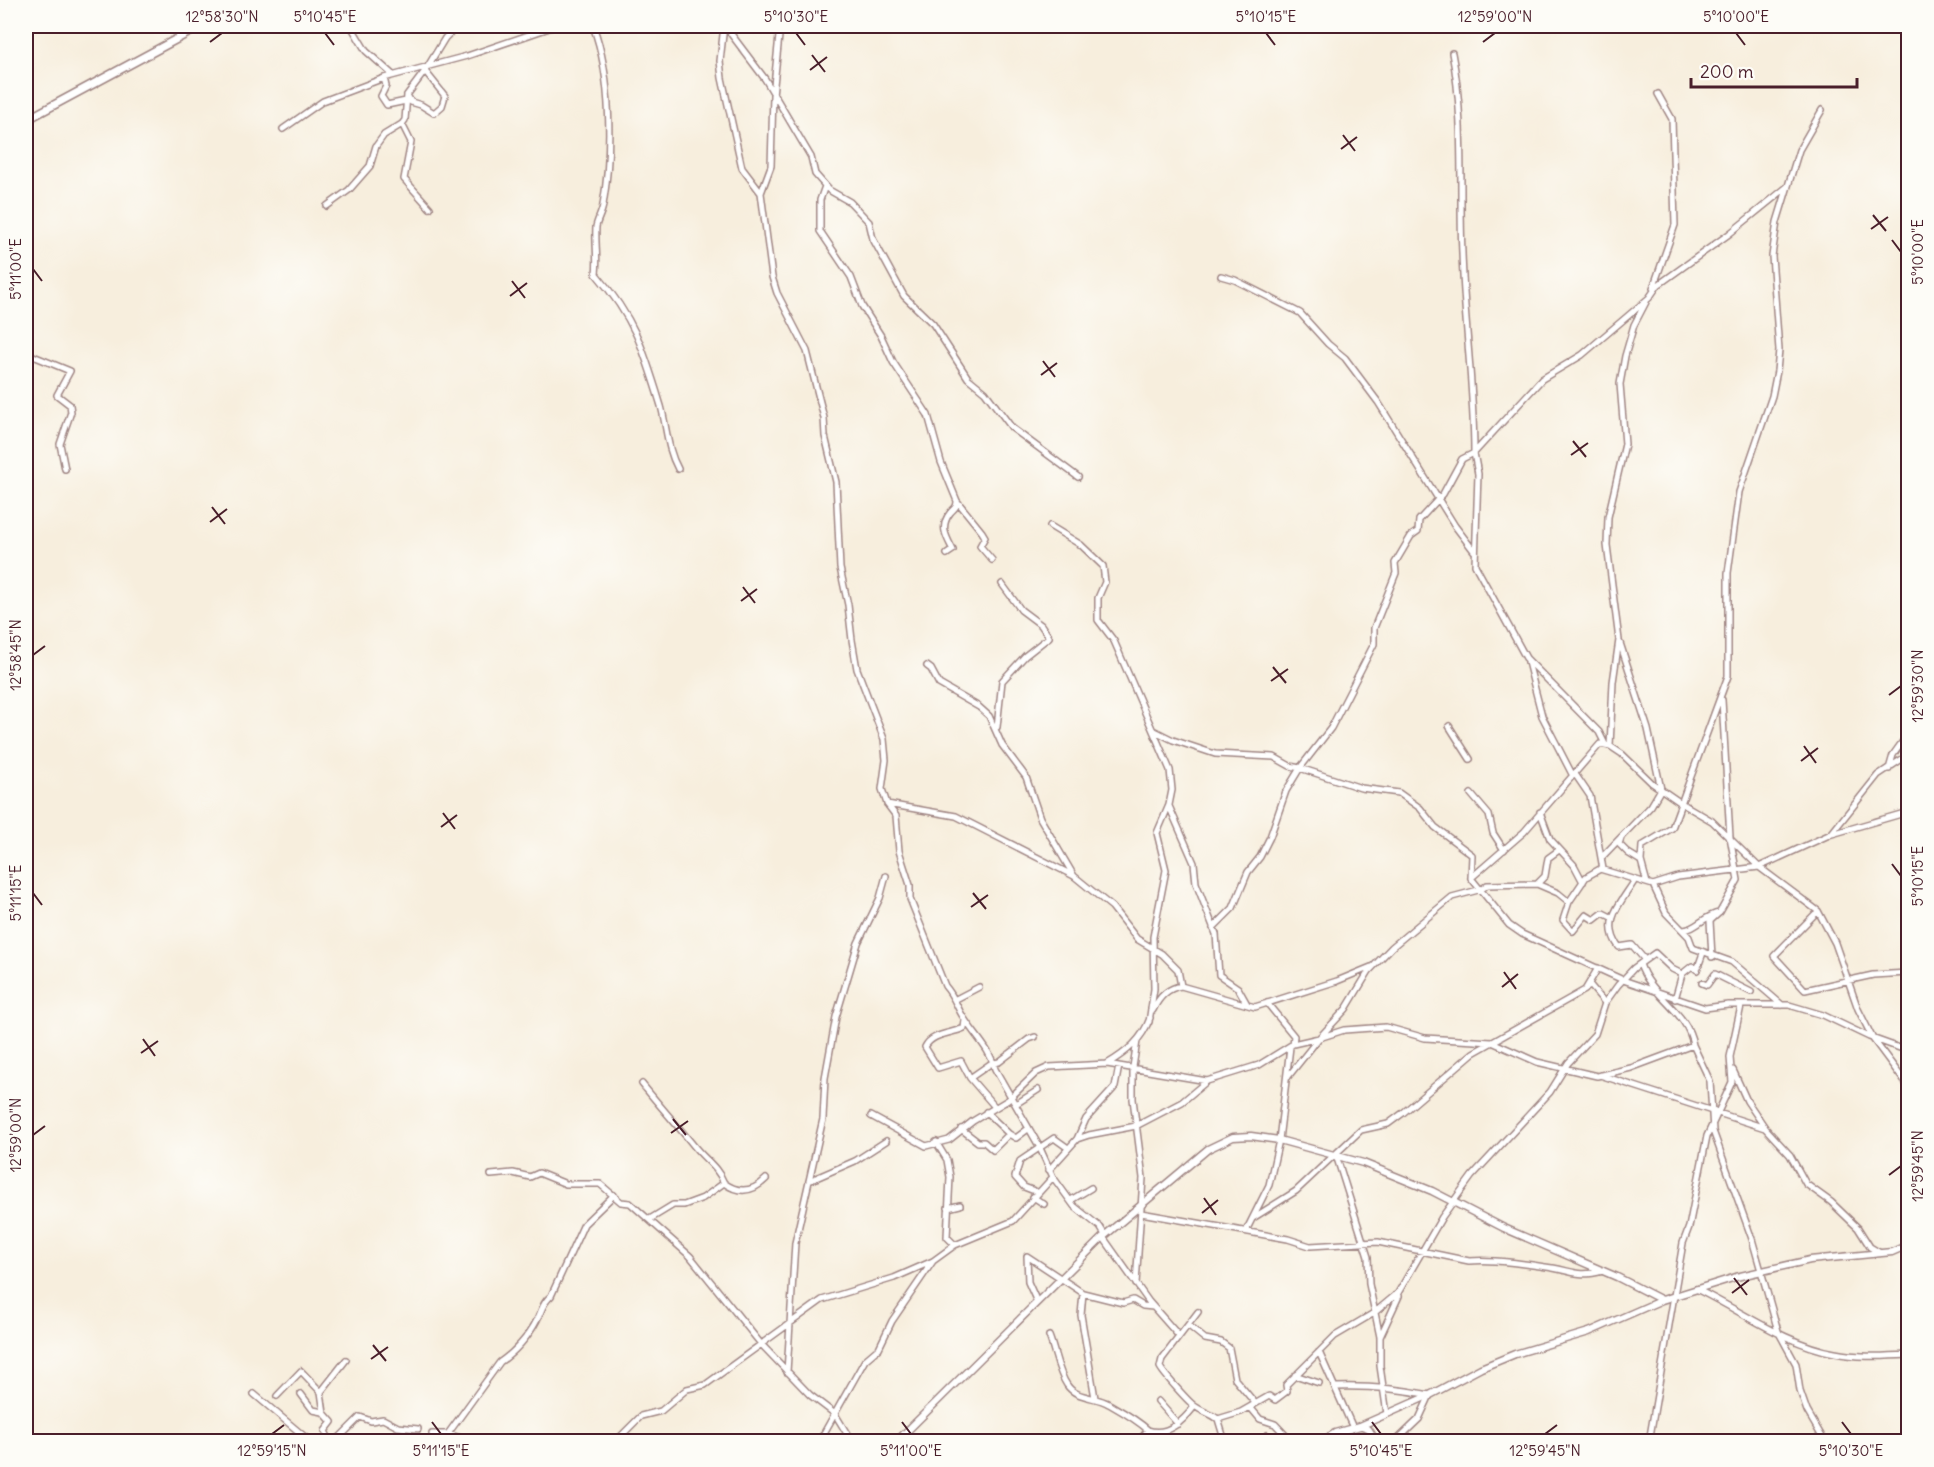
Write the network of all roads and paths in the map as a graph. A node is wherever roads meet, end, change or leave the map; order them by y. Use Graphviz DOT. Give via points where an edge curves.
graph roads {
  1 [pos="201,26"];
  2 [pos="351,26"];
  3 [pos="457,26"];
  4 [pos="555,26"];
  5 [pos="593,26"];
  6 [pos="725,26"];
  7 [pos="780,26"];
  8 [pos="540,28"];
  9 [pos="1452,53"];
  10 [pos="425,70"];
  11 [pos="393,75"];
  12 [pos="384,78"];
  13 [pos="1658,94"];
  14 [pos="773,95"];
  15 [pos="406,98"];
  16 [pos="1822,110"];
  17 [pos="26,120"];
  18 [pos="402,124"];
  19 [pos="283,129"];
  20 [pos="825,186"];
  21 [pos="1787,186"];
  22 [pos="761,193"];
  23 [pos="327,206"];
  24 [pos="430,208"];
  25 [pos="1221,276"];
  26 [pos="1648,298"];
  27 [pos="26,353"];
  28 [pos="1474,453"];
  29 [pos="65,469"];
  30 [pos="678,469"];
  31 [pos="1078,477"];
  32 [pos="1439,498"];
  33 [pos="957,501"];
  34 [pos="1050,526"];
  35 [pos="947,554"];
  36 [pos="1475,554"];
  37 [pos="992,560"];
  38 [pos="1002,584"];
  39 [pos="1619,640"];
  40 [pos="1526,658"];
  41 [pos="927,666"];
  42 [pos="1722,699"];
  43 [pos="1449,726"];
  44 [pos="997,728"];
  45 [pos="1155,731"];
  46 [pos="1908,734"];
  47 [pos="1607,745"];
  48 [pos="1908,755"];
  49 [pos="1470,759"];
  50 [pos="1300,768"];
  51 [pos="1888,769"];
  52 [pos="1574,775"];
  53 [pos="1661,789"];
  54 [pos="1471,794"];
  55 [pos="1681,803"];
  56 [pos="887,804"];
  57 [pos="1169,805"];
  58 [pos="1540,812"];
  59 [pos="1908,812"];
  60 [pos="1831,834"];
  61 [pos="1621,836"];
  62 [pos="1730,837"];
  63 [pos="1504,850"];
  64 [pos="1559,850"];
  65 [pos="1603,856"];
  66 [pos="1641,861"];
  67 [pos="1759,867"];
  68 [pos="1604,869"];
  69 [pos="1734,870"];
  70 [pos="886,876"];
  71 [pos="1074,876"];
  72 [pos="1471,878"];
  73 [pos="1635,880"];
  74 [pos="1583,882"];
  75 [pos="1537,884"];
  76 [pos="1650,884"];
  77 [pos="1482,889"];
  78 [pos="1569,902"];
  79 [pos="1818,911"];
  80 [pos="1720,912"];
  81 [pos="1611,917"];
  82 [pos="1213,928"];
  83 [pos="1683,930"];
  84 [pos="1153,949"];
  85 [pos="1703,953"];
  86 [pos="1712,957"];
  87 [pos="1642,962"];
  88 [pos="1374,964"];
  89 [pos="1598,968"];
  90 [pos="1908,973"];
  91 [pos="1682,974"];
  92 [pos="1623,980"];
  93 [pos="1846,980"];
  94 [pos="1756,982"];
  95 [pos="1702,983"];
  96 [pos="1590,985"];
  97 [pos="1180,986"];
  98 [pos="979,987"];
  99 [pos="1654,990"];
  100 [pos="1751,992"];
  101 [pos="956,999"];
  102 [pos="1675,999"];
  103 [pos="1267,1003"];
  104 [pos="1605,1003"];
  105 [pos="1247,1004"];
  106 [pos="1749,1004"];
  107 [pos="1782,1005"];
  108 [pos="1741,1006"];
  109 [pos="965,1020"];
  110 [pos="1149,1022"];
  111 [pos="1035,1037"];
  112 [pos="1319,1038"];
  113 [pos="1873,1039"];
  114 [pos="1137,1041"];
  115 [pos="1491,1042"];
  116 [pos="1693,1045"];
  117 [pos="1291,1046"];
  118 [pos="1908,1051"];
  119 [pos="994,1063"];
  120 [pos="1107,1064"];
  121 [pos="1119,1066"];
  122 [pos="1133,1067"];
  123 [pos="1564,1069"];
  124 [pos="1732,1069"];
  125 [pos="1600,1075"];
  126 [pos="970,1078"];
  127 [pos="1287,1078"];
  128 [pos="1207,1081"];
  129 [pos="642,1084"];
  130 [pos="1908,1086"];
  131 [pos="1038,1090"];
  132 [pos="1012,1097"];
  133 [pos="1016,1104"];
  134 [pos="995,1107"];
  135 [pos="986,1112"];
  136 [pos="1716,1112"];
  137 [pos="871,1116"];
  138 [pos="1713,1123"];
  139 [pos="1136,1126"];
  140 [pos="961,1129"];
  141 [pos="1028,1129"];
  142 [pos="1767,1129"];
  143 [pos="1010,1134"];
  144 [pos="1077,1139"];
  145 [pos="1279,1140"];
  146 [pos="886,1141"];
  147 [pos="936,1142"];
  148 [pos="1039,1146"];
  149 [pos="1068,1148"];
  150 [pos="1335,1155"];
  151 [pos="1049,1170"];
  152 [pos="491,1175"];
  153 [pos="1053,1177"];
  154 [pos="766,1179"];
  155 [pos="809,1181"];
  156 [pos="724,1183"];
  157 [pos="1091,1188"];
  158 [pos="614,1195"];
  159 [pos="1035,1195"];
  160 [pos="1071,1200"];
  161 [pos="1453,1202"];
  162 [pos="1044,1204"];
  163 [pos="960,1205"];
  164 [pos="1141,1205"];
  165 [pos="948,1208"];
  166 [pos="1141,1213"];
  167 [pos="1253,1218"];
  168 [pos="650,1219"];
  169 [pos="1246,1231"];
  170 [pos="1104,1236"];
  171 [pos="1364,1244"];
  172 [pos="955,1245"];
  173 [pos="1908,1245"];
  174 [pos="1422,1253"];
  175 [pos="1881,1253"];
  176 [pos="933,1261"];
  177 [pos="1603,1271"];
  178 [pos="1761,1272"];
  179 [pos="1063,1277"];
  180 [pos="1136,1284"];
  181 [pos="1405,1284"];
  182 [pos="1696,1289"];
  183 [pos="1083,1293"];
  184 [pos="1674,1296"];
  185 [pos="1662,1300"];
  186 [pos="1037,1302"];
  187 [pos="1153,1307"];
  188 [pos="1198,1312"];
  189 [pos="1374,1313"];
  190 [pos="790,1322"];
  191 [pos="1189,1326"];
  192 [pos="1778,1331"];
  193 [pos="1049,1336"];
  194 [pos="1179,1336"];
  195 [pos="1380,1337"];
  196 [pos="762,1346"];
  197 [pos="1319,1352"];
  198 [pos="1908,1355"];
  199 [pos="346,1360"];
  200 [pos="787,1372"];
  201 [pos="1295,1375"];
  202 [pos="1319,1383"];
  203 [pos="1336,1387"];
  204 [pos="1385,1391"];
  205 [pos="321,1392"];
  206 [pos="254,1394"];
  207 [pos="301,1394"];
  208 [pos="1430,1395"];
  209 [pos="277,1396"];
  210 [pos="1095,1398"];
  211 [pos="1158,1401"];
  212 [pos="1253,1405"];
  213 [pos="1194,1407"];
  214 [pos="324,1413"];
  215 [pos="835,1414"];
  216 [pos="1387,1414"];
  217 [pos="1218,1419"];
  218 [pos="1178,1424"];
  219 [pos="1357,1427"];
  220 [pos="418,1429"];
  221 [pos="1148,1430"];
  222 [pos="432,1434"];
  223 [pos="447,1434"];
  224 [pos="1267,1435"];
  225 [pos="330,1441"];
  226 [pos="311,1442"];
  227 [pos="335,1442"];
  228 [pos="442,1442"];
  229 [pos="476,1442"];
  230 [pos="615,1442"];
  231 [pos="819,1442"];
  232 [pos="852,1442"];
  233 [pos="896,1442"];
  234 [pos="1138,1442"];
  235 [pos="1225,1442"];
  236 [pos="1257,1442"];
  237 [pos="1292,1442"];
  238 [pos="1321,1442"];
  239 [pos="1377,1442"];
  240 [pos="1395,1442"];
  241 [pos="1649,1442"];
  242 [pos="1825,1442"];
  1 -- 17 [label="main road"];
  2 -- 11 [label="street" via="366,51"];
  3 -- 10 [label="street"];
  4 -- 8 [label="street"];
  5 -- 30 [label="street" via="600,44 608,141 603,207 596,225 596,274 636,329"];
  6 -- 14 [label="street"];
  6 -- 22 [label="street" via="722,78 742,168"];
  7 -- 14 [label="street"];
  8 -- 10 [label="street"];
  9 -- 28 [label="street" via="1460,132 1463,286"];
  10 -- 11 [label="street"];
  10 -- 15 [label="street"];
  10 -- 15 [label="street" via="445,96 442,106 434,113"];
  11 -- 12 [label="street"];
  12 -- 15 [label="street" via="386,86 381,96 387,105"];
  12 -- 19 [label="street" via="323,101"];
  13 -- 26 [label="street" via="1672,119 1675,225 1669,250"];
  14 -- 20 [label="street"];
  14 -- 22 [label="street" via="771,166"];
  15 -- 18 [label="street"];
  16 -- 21 [label="street" via="1799,150"];
  18 -- 23 [label="street" via="384,135 370,166 349,190"];
  18 -- 24 [label="street" via="411,142 404,179"];
  20 -- 31 [label="street" via="850,202 869,222 873,239 904,296 933,324 968,378 985,392 1012,428"];
  20 -- 33 [label="street" via="820,200 820,231 851,277 893,362 928,415"];
  21 -- 26 [label="street" via="1706,252 1667,277"];
  21 -- 42 [label="street" via="1772,256 1777,371 1739,492 1728,573 1728,676"];
  22 -- 56 [label="street" via="772,277 807,351 824,418 836,482 840,568 857,669 884,740 882,789"];
  25 -- 32 [label="street" via="1300,313 1346,358"];
  26 -- 28 [label="street" via="1582,355 1542,379"];
  26 -- 39 [label="street" via="1634,325 1625,356 1620,384 1625,444 1608,517 1606,545"];
  27 -- 29 [label="street" via="70,371 57,395 70,405 71,412 60,444"];
  28 -- 32 [label="street" via="1462,459"];
  28 -- 36 [label="street" via="1478,474"];
  32 -- 36 [label="street"];
  32 -- 50 [label="street" via="1419,520 1418,531 1395,563 1396,573 1374,628 1374,644 1345,703"];
  33 -- 35 [label="street" via="957,507 946,519 945,537 953,550"];
  33 -- 37 [label="street" via="982,532 980,546"];
  34 -- 45 [label="street" via="1081,545 1103,566 1105,582 1098,598 1098,620 1114,641 1128,679"];
  36 -- 40 [label="street" via="1475,565"];
  38 -- 44 [label="street" via="1049,638 1002,681"];
  39 -- 47 [label="street"];
  39 -- 53 [label="street" via="1648,729"];
  40 -- 47 [label="street" via="1599,732"];
  40 -- 52 [label="street" via="1542,716"];
  41 -- 44 [label="street" via="939,684 979,707"];
  42 -- 55 [label="street" via="1709,722"];
  42 -- 62 [label="street"];
  43 -- 49 [label="street"];
  44 -- 71 [label="street" via="1002,745 1026,777 1040,818"];
  45 -- 50 [label="street" via="1215,754 1274,757"];
  45 -- 57 [label="street" via="1170,770"];
  46 -- 51 [label="street"];
  47 -- 52 [label="street" via="1596,747"];
  47 -- 53 [label="street"];
  48 -- 51 [label="street"];
  50 -- 72 [label="street" via="1361,788 1399,793 1472,855"];
  50 -- 82 [label="street" via="1233,908"];
  51 -- 60 [label="street" via="1878,775"];
  52 -- 58 [label="street"];
  52 -- 65 [label="street" via="1590,796"];
  53 -- 55 [label="street"];
  53 -- 61 [label="street" via="1651,806"];
  54 -- 63 [label="street" via="1489,815 1493,833"];
  55 -- 62 [label="street"];
  55 -- 66 [label="street" via="1672,828 1642,846"];
  56 -- 71 [label="street" via="956,816"];
  56 -- 101 [label="street" via="896,816 910,898 945,986"];
  57 -- 82 [label="street" via="1194,863 1196,883"];
  57 -- 84 [label="street" via="1157,833 1166,870"];
  58 -- 63 [label="street"];
  58 -- 64 [label="street" via="1550,839"];
  59 -- 60 [label="street"];
  60 -- 67 [label="street"];
  61 -- 65 [label="street"];
  61 -- 66 [label="street" via="1619,844"];
  62 -- 67 [label="street"];
  62 -- 69 [label="street"];
  63 -- 72 [label="street"];
  64 -- 74 [label="street"];
  64 -- 75 [label="street" via="1548,858 1545,876"];
  65 -- 68 [label="street"];
  66 -- 76 [label="street"];
  67 -- 69 [label="street"];
  67 -- 79 [label="street"];
  68 -- 73 [label="street"];
  68 -- 74 [label="street"];
  69 -- 76 [label="street"];
  69 -- 80 [label="street" via="1737,885"];
  70 -- 155 [label="street" via="858,943 837,1017 825,1078 823,1119"];
  71 -- 84 [label="street" via="1112,908 1137,939"];
  72 -- 77 [label="street"];
  73 -- 76 [label="street"];
  73 -- 81 [label="street"];
  74 -- 78 [label="street"];
  75 -- 77 [label="street" via="1487,885"];
  75 -- 78 [label="street"];
  76 -- 83 [label="street" via="1666,913"];
  77 -- 88 [label="street" via="1452,897"];
  77 -- 89 [label="street" via="1499,914 1522,934"];
  78 -- 81 [label="street" via="1563,920 1573,931 1586,915 1594,920 1603,913"];
  79 -- 93 [label="street" via="1835,943"];
  79 -- 93 [label="street" via="1774,957 1805,990"];
  80 -- 83 [label="street"];
  80 -- 86 [label="street" via="1709,925 1714,942"];
  81 -- 87 [label="street" via="1619,947 1632,945"];
  82 -- 105 [label="street" via="1219,975 1238,988"];
  83 -- 85 [label="street" via="1693,948"];
  84 -- 97 [label="street" via="1178,970"];
  84 -- 110 [label="street" via="1154,989"];
  85 -- 86 [label="street"];
  85 -- 91 [label="street" via="1697,970 1692,966"];
  86 -- 94 [label="street" via="1732,962"];
  87 -- 91 [label="street" via="1655,953"];
  87 -- 92 [label="street"];
  87 -- 99 [label="street" via="1644,978"];
  88 -- 103 [label="street" via="1337,981"];
  88 -- 112 [label="street" via="1346,1009"];
  89 -- 92 [label="street"];
  89 -- 96 [label="street"];
  90 -- 93 [label="street"];
  91 -- 102 [label="street"];
  92 -- 99 [label="street"];
  92 -- 104 [label="street"];
  93 -- 113 [label="street"];
  94 -- 100 [label="street"];
  94 -- 107 [label="street"];
  95 -- 100 [label="street" via="1707,985 1715,974"];
  96 -- 104 [label="street"];
  96 -- 115 [label="street"];
  97 -- 105 [label="street"];
  97 -- 110 [label="street" via="1165,993 1154,1006"];
  98 -- 101 [label="street"];
  99 -- 102 [label="street"];
  99 -- 116 [label="street" via="1677,1012"];
  100 -- 106 [label="street"];
  101 -- 109 [label="street"];
  102 -- 108 [label="street" via="1705,1008"];
  103 -- 105 [label="street" via="1255,1007"];
  103 -- 117 [label="street" via="1294,1036"];
  104 -- 123 [label="street" via="1595,1034"];
  106 -- 107 [label="street"];
  106 -- 108 [label="street"];
  107 -- 113 [label="street" via="1823,1015"];
  108 -- 124 [label="street" via="1730,1057"];
  109 -- 119 [label="street"];
  109 -- 126 [label="street" via="964,1028 934,1037 925,1047 938,1068 961,1061"];
  110 -- 114 [label="street"];
  111 -- 119 [label="street"];
  112 -- 115 [label="street" via="1344,1030 1386,1027 1425,1038"];
  112 -- 117 [label="street"];
  112 -- 127 [label="street"];
  113 -- 118 [label="street"];
  113 -- 130 [label="street"];
  114 -- 120 [label="street"];
  114 -- 122 [label="street"];
  115 -- 123 [label="street"];
  115 -- 150 [label="street" via="1388,1124 1361,1130"];
  116 -- 125 [label="street"];
  116 -- 136 [label="street" via="1710,1081"];
  117 -- 127 [label="street"];
  117 -- 128 [label="street" via="1259,1065"];
  119 -- 126 [label="street"];
  119 -- 132 [label="street"];
  120 -- 121 [label="street"];
  120 -- 132 [label="street" via="1049,1067 1036,1073"];
  121 -- 122 [label="street"];
  121 -- 144 [label="street" via="1115,1087 1086,1119"];
  122 -- 128 [label="street"];
  122 -- 139 [label="street"];
  123 -- 125 [label="street"];
  123 -- 161 [label="street" via="1550,1092 1500,1144"];
  124 -- 136 [label="street" via="1732,1082"];
  124 -- 142 [label="street" via="1747,1101"];
  125 -- 136 [label="street"];
  126 -- 134 [label="street"];
  127 -- 145 [label="street"];
  128 -- 139 [label="street" via="1182,1102"];
  129 -- 156 [label="street" via="695,1149 718,1168"];
  131 -- 133 [label="street"];
  132 -- 133 [label="street"];
  132 -- 134 [label="street"];
  133 -- 141 [label="street"];
  134 -- 135 [label="street"];
  135 -- 140 [label="street"];
  135 -- 143 [label="street"];
  136 -- 138 [label="street"];
  136 -- 142 [label="street"];
  137 -- 147 [label="street" via="926,1146"];
  138 -- 178 [label="street"];
  138 -- 184 [label="street"];
  139 -- 144 [label="street"];
  139 -- 164 [label="street" via="1143,1178"];
  140 -- 143 [label="street" via="993,1150"];
  140 -- 147 [label="street" via="949,1140"];
  141 -- 143 [label="street" via="1016,1138"];
  141 -- 148 [label="street"];
  142 -- 175 [label="street" via="1790,1155 1806,1184 1831,1202 1858,1228 1870,1247"];
  144 -- 149 [label="street"];
  145 -- 150 [label="street"];
  145 -- 164 [label="street" via="1251,1136 1221,1141"];
  145 -- 167 [label="street" via="1269,1185"];
  146 -- 155 [label="street" via="855,1161"];
  147 -- 165 [label="street" via="947,1160 951,1194"];
  148 -- 149 [label="street" via="1055,1138"];
  148 -- 151 [label="street"];
  148 -- 159 [label="street" via="1020,1161 1015,1177"];
  149 -- 151 [label="street"];
  150 -- 161 [label="street"];
  150 -- 167 [label="street" via="1296,1191"];
  150 -- 171 [label="street"];
  151 -- 153 [label="street"];
  152 -- 158 [label="street" via="513,1173 530,1177 539,1173 566,1184 600,1184"];
  153 -- 159 [label="street"];
  153 -- 160 [label="street"];
  154 -- 156 [label="street" via="752,1190 741,1191"];
  155 -- 190 [label="street" via="795,1243"];
  156 -- 168 [label="street" via="703,1198 673,1205"];
  157 -- 160 [label="street"];
  158 -- 168 [label="street"];
  158 -- 223 [label="street" via="584,1224 538,1319 512,1354 500,1362"];
  159 -- 162 [label="street"];
  159 -- 172 [label="street" via="1013,1221"];
  160 -- 170 [label="street"];
  161 -- 174 [label="street"];
  161 -- 177 [label="street"];
  163 -- 165 [label="street"];
  164 -- 166 [label="street"];
  164 -- 170 [label="street"];
  165 -- 172 [label="street" via="947,1237"];
  166 -- 169 [label="street"];
  166 -- 180 [label="street"];
  167 -- 169 [label="street"];
  168 -- 196 [label="street" via="690,1256"];
  169 -- 171 [label="street" via="1310,1246"];
  170 -- 179 [label="street"];
  170 -- 180 [label="street"];
  171 -- 174 [label="street" via="1378,1242"];
  171 -- 189 [label="street"];
  172 -- 176 [label="street"];
  173 -- 175 [label="street"];
  174 -- 177 [label="street" via="1550,1268 1571,1274"];
  174 -- 181 [label="street"];
  175 -- 178 [label="street" via="1810,1260"];
  176 -- 190 [label="street" via="894,1278 822,1300"];
  176 -- 215 [label="street" via="892,1321 879,1348 865,1360"];
  177 -- 185 [label="street"];
  178 -- 182 [label="street"];
  178 -- 192 [label="street"];
  179 -- 183 [label="street"];
  179 -- 186 [label="street"];
  179 -- 186 [label="street" via="1027,1256 1028,1282"];
  180 -- 187 [label="street"];
  181 -- 189 [label="street"];
  181 -- 195 [label="street"];
  182 -- 184 [label="street"];
  182 -- 192 [label="street"];
  183 -- 187 [label="street"];
  183 -- 210 [label="street" via="1081,1315"];
  184 -- 185 [label="street"];
  184 -- 241 [label="street"];
  185 -- 208 [label="street" via="1589,1332 1486,1366"];
  186 -- 233 [label="street"];
  187 -- 194 [label="street"];
  188 -- 191 [label="street"];
  189 -- 195 [label="street"];
  189 -- 197 [label="street" via="1341,1332"];
  190 -- 196 [label="street"];
  190 -- 200 [label="street"];
  191 -- 194 [label="street"];
  191 -- 212 [label="street" via="1205,1339 1221,1342 1228,1348 1235,1379"];
  192 -- 198 [label="street" via="1804,1345 1834,1353 1869,1357"];
  192 -- 242 [label="street" via="1796,1364 1807,1411"];
  193 -- 210 [label="street" via="1067,1386 1086,1398"];
  194 -- 213 [label="street" via="1160,1367"];
  195 -- 204 [label="street"];
  196 -- 200 [label="street"];
  196 -- 230 [label="street" via="705,1385 687,1389 661,1411 641,1416"];
  197 -- 201 [label="street"];
  197 -- 203 [label="street"];
  199 -- 205 [label="street"];
  200 -- 215 [label="street"];
  201 -- 202 [label="street"];
  201 -- 212 [label="street" via="1286,1385 1287,1391 1275,1400 1269,1396"];
  203 -- 204 [label="street" via="1370,1386"];
  203 -- 219 [label="street"];
  204 -- 208 [label="street" via="1409,1390"];
  204 -- 216 [label="street"];
  205 -- 209 [label="street" via="301,1371"];
  205 -- 214 [label="street"];
  206 -- 226 [label="street"];
  207 -- 214 [label="street" via="314,1410"];
  208 -- 216 [label="street"];
  208 -- 240 [label="street" via="1419,1419"];
  210 -- 221 [label="street" via="1134,1417"];
  211 -- 218 [label="street"];
  212 -- 217 [label="street"];
  212 -- 237 [label="street" via="1260,1419 1275,1424"];
  213 -- 217 [label="street"];
  213 -- 218 [label="street"];
  214 -- 225 [label="street" via="332,1422 325,1431"];
  215 -- 231 [label="street"];
  215 -- 232 [label="street"];
  216 -- 219 [label="street"];
  217 -- 235 [label="street"];
  218 -- 221 [label="street" via="1160,1432"];
  219 -- 238 [label="street"];
  219 -- 239 [label="street" via="1369,1429"];
  220 -- 227 [label="street" via="360,1417"];
  221 -- 234 [label="street"];
  222 -- 223 [label="street"];
  223 -- 228 [label="street"];
  223 -- 229 [label="street"];
  224 -- 236 [label="street"];
}
